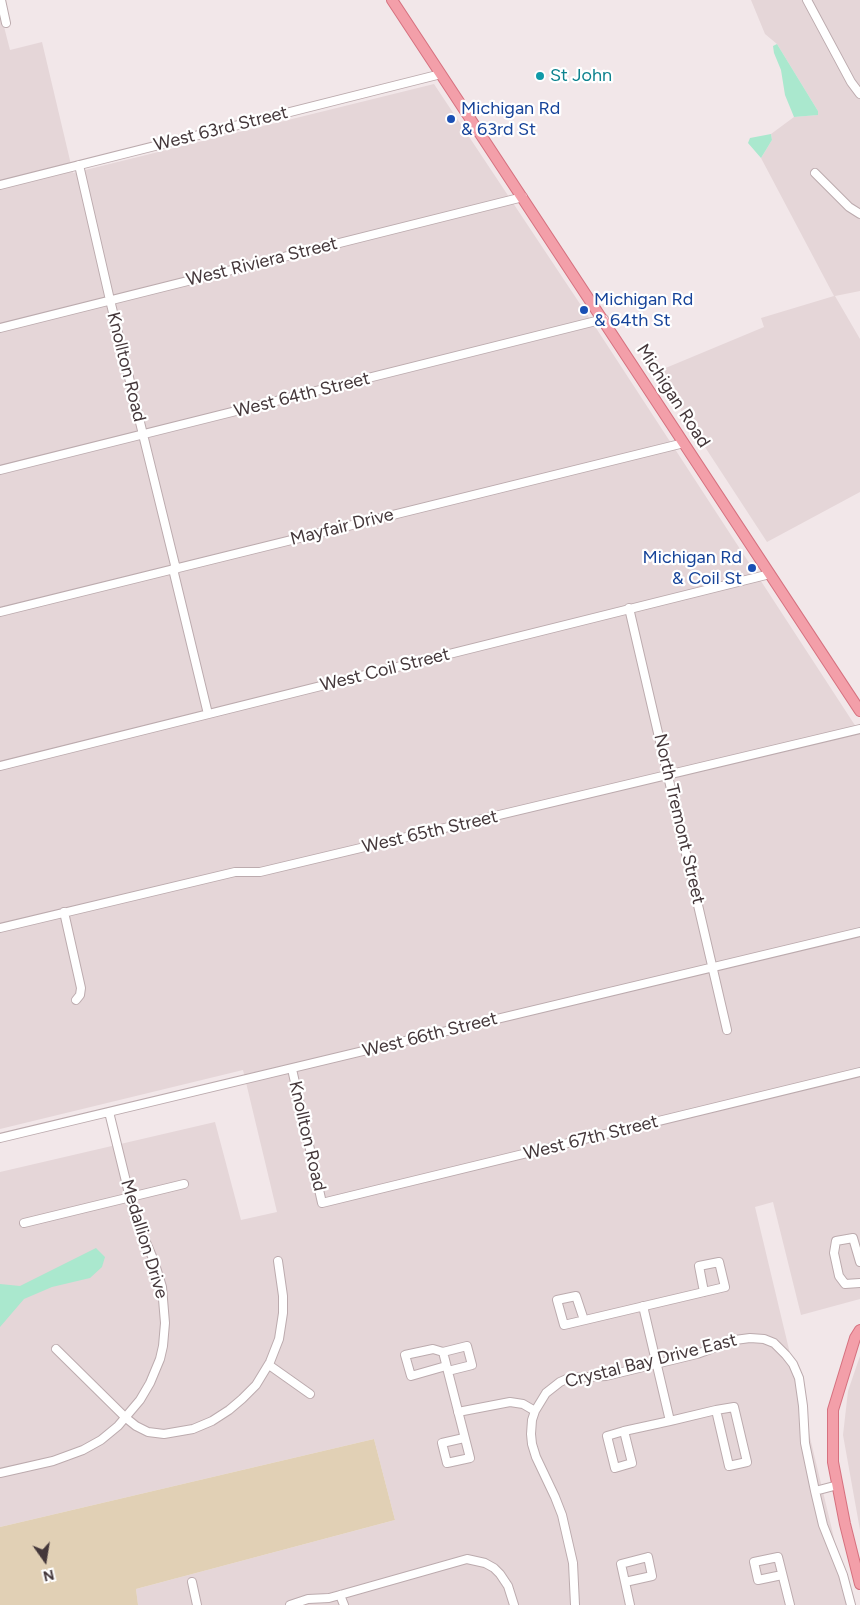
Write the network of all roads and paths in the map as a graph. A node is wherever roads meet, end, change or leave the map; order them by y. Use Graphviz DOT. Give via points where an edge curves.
graph roads {
  1 [pos="1,0"];
  2 [pos="392,0"];
  3 [pos="808,0"];
  4 [pos="6,22"];
  5 [pos="441,74"];
  6 [pos="860,94"];
  7 [pos="79,165"];
  8 [pos="815,172"];
  9 [pos="0,184"];
  10 [pos="523,197"];
  11 [pos="860,214"];
  12 [pos="110,300"];
  13 [pos="604,320"];
  14 [pos="0,328"];
  15 [pos="143,435"];
  16 [pos="684,442"];
  17 [pos="0,470"];
  18 [pos="174,569"];
  19 [pos="770,574"];
  20 [pos="629,608"];
  21 [pos="0,612"];
  22 [pos="860,711"];
  23 [pos="208,714"];
  24 [pos="860,729"];
  25 [pos="0,766"];
  26 [pos="668,775"];
  27 [pos="64,912"];
  28 [pos="0,928"];
  29 [pos="860,932"];
  30 [pos="712,967"];
  31 [pos="76,1000"];
  32 [pos="726,1030"];
  33 [pos="292,1069"];
  34 [pos="860,1072"];
  35 [pos="109,1112"];
  36 [pos="0,1138"];
  37 [pos="184,1184"];
  38 [pos="130,1198"];
  39 [pos="322,1203"];
  40 [pos="24,1223"];
  41 [pos="278,1262"];
  42 [pos="860,1262"];
  43 [pos="860,1283"];
  44 [pos="704,1292"];
  45 [pos="643,1306"];
  46 [pos="584,1320"];
  47 [pos="860,1330"];
  48 [pos="56,1349"];
  49 [pos="443,1352"];
  50 [pos="657,1364"];
  51 [pos="269,1365"];
  52 [pos="447,1369"];
  53 [pos="310,1394"];
  54 [pos="716,1410"];
  55 [pos="535,1411"];
  56 [pos="458,1412"];
  57 [pos="126,1418"];
  58 [pos="670,1420"];
  59 [pos="624,1431"];
  60 [pos="464,1438"];
  61 [pos="0,1473"];
  62 [pos="838,1485"];
  63 [pos="815,1491"];
  64 [pos="782,1575"];
  65 [pos="192,1582"];
  66 [pos="625,1582"];
  67 [pos="860,1584"];
  68 [pos="340,1595"];
  69 [pos="197,1605"];
  70 [pos="290,1605"];
  71 [pos="344,1605"];
  72 [pos="514,1605"];
  73 [pos="574,1605"];
  74 [pos="630,1605"];
  75 [pos="790,1605"];
  76 [pos="851,1605"];
  1 -- 4 [label="street"];
  2 -- 5 [label="main road, Michigan Road"];
  3 -- 6 [label="street"];
  5 -- 7 [label="street, West 63rd Street"];
  5 -- 10 [label="main road, Michigan Road"];
  7 -- 9 [label="street, West 63rd Street"];
  7 -- 12 [label="street, Knollton Road"];
  8 -- 11 [label="street"];
  10 -- 12 [label="street, West Riviera Street"];
  10 -- 13 [label="main road, Michigan Road"];
  12 -- 14 [label="street, West Riviera Street"];
  12 -- 15 [label="street, Knollton Road"];
  13 -- 15 [label="street, West 64th Street"];
  13 -- 16 [label="main road, Michigan Road"];
  15 -- 17 [label="street, West 64th Street"];
  15 -- 18 [label="street, Knollton Road"];
  16 -- 18 [label="street, Mayfair Drive"];
  16 -- 19 [label="main road, Michigan Road"];
  18 -- 21 [label="street, Mayfair Drive"];
  18 -- 23 [label="street, Knollton Road"];
  19 -- 20 [label="street, West Coil Street"];
  19 -- 22 [label="main road, Michigan Road"];
  20 -- 23 [label="street, West Coil Street"];
  20 -- 26 [label="street, North Tremont Street"];
  23 -- 25 [label="street, West Coil Street"];
  24 -- 26 [label="street, West 65th Street"];
  26 -- 27 [label="street, West 65th Street" via="260,872 235,872"];
  26 -- 30 [label="street, North Tremont Street"];
  27 -- 28 [label="street, West 65th Street"];
  27 -- 31 [label="street" via="81,988"];
  29 -- 30 [label="street, West 66th Street"];
  30 -- 32 [label="street, North Tremont Street"];
  30 -- 33 [label="street, West 66th Street"];
  33 -- 35 [label="street, West 66th Street"];
  33 -- 39 [label="street, Knollton Road"];
  34 -- 39 [label="street, West 67th Street"];
  35 -- 36 [label="street, West 66th Street"];
  35 -- 38 [label="street, Medallion Drive"];
  37 -- 38 [label="street"];
  38 -- 40 [label="street"];
  38 -- 57 [label="street, Medallion Drive" via="161,1280 165,1323 163,1346 154,1374"];
  41 -- 51 [label="street" via="283,1313 279,1340"];
  42 -- 43 [label="street" via="853,1238 836,1241 834,1253 839,1276 845,1284"];
  44 -- 45 [label="street"];
  45 -- 46 [label="street"];
  45 -- 50 [label="street"];
  47 -- 62 [label="main road" via="833,1410 833,1462"];
  48 -- 57 [label="street"];
  49 -- 52 [label="street"];
  49 -- 52 [label="street" via="467,1346 472,1365"];
  49 -- 52 [label="street" via="432,1349 406,1355 411,1376"];
  50 -- 55 [label="street, Crystal Bay Drive East" via="606,1376 570,1378 546,1393"];
  50 -- 58 [label="street"];
  50 -- 63 [label="street, Crystal Bay Drive East" via="735,1340 764,1339 774,1343 786,1354 799,1378 805,1443"];
  51 -- 53 [label="street"];
  51 -- 57 [label="street" via="256,1385 238,1403 212,1421 193,1429 171,1434 155,1433 139,1428"];
  52 -- 56 [label="street"];
  54 -- 54 [label="street" via="734,1406 748,1462 729,1466"];
  54 -- 58 [label="street"];
  55 -- 56 [label="street" via="523,1404 510,1402"];
  55 -- 73 [label="street, Crystal Bay Drive East" via="531,1427 533,1448 562,1515 573,1563"];
  56 -- 60 [label="street"];
  57 -- 61 [label="street, Medallion Drive" via="101,1440 73,1455"];
  58 -- 59 [label="street"];
  59 -- 59 [label="street" via="632,1463 614,1468 607,1436"];
  60 -- 60 [label="street" via="470,1458 447,1462 442,1444"];
  62 -- 63 [label="street"];
  62 -- 67 [label="main road"];
  63 -- 76 [label="street" via="823,1525"];
  64 -- 75 [label="street"];
  65 -- 69 [label="street"];
  66 -- 66 [label="street" via="652,1576 648,1557 620,1564"];
  66 -- 74 [label="street"];
  68 -- 70 [label="street"];
  68 -- 71 [label="street"];
  68 -- 72 [label="street" via="467,1559 491,1566 502,1576"];
}
